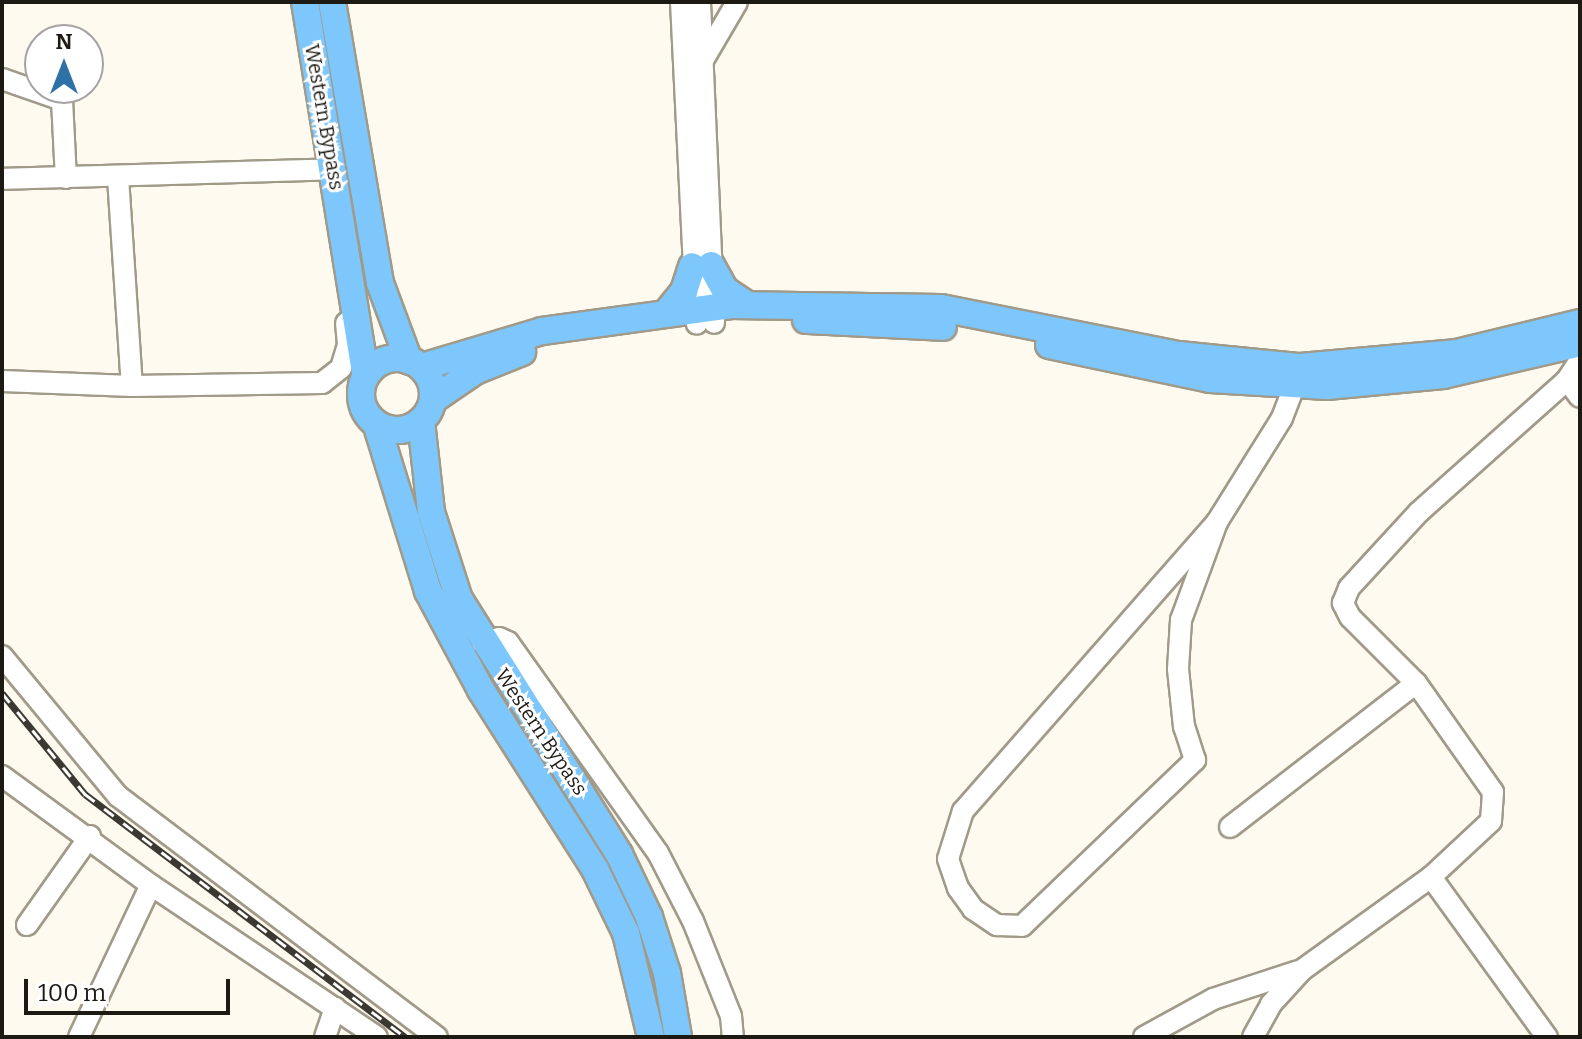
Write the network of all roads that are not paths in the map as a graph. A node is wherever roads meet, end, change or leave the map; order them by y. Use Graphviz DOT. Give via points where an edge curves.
graph roads {
  1 [pos="305,2"];
  2 [pos="332,2"];
  3 [pos="681,2"];
  4 [pos="700,2"];
  5 [pos="737,2"];
  6 [pos="702,62"];
  7 [pos="2,79"];
  8 [pos="326,169"];
  9 [pos="118,177"];
  10 [pos="66,178"];
  11 [pos="2,179"];
  12 [pos="702,265"];
  13 [pos="747,305"];
  14 [pos="668,311"];
  15 [pos="705,315"];
  16 [pos="1580,323"];
  17 [pos="1580,343"];
  18 [pos="1580,360"];
  19 [pos="415,364"];
  20 [pos="365,374"];
  21 [pos="1567,380"];
  22 [pos="2,381"];
  23 [pos="132,386"];
  24 [pos="1294,386"];
  25 [pos="1580,397"];
  26 [pos="427,410"];
  27 [pos="377,426"];
  28 [pos="1217,522"];
  29 [pos="482,642"];
  30 [pos="2,656"];
  31 [pos="1416,683"];
  32 [pos="2,776"];
  33 [pos="1230,827"];
  34 [pos="90,836"];
  35 [pos="1431,877"];
  36 [pos="151,885"];
  37 [pos="27,925"];
  38 [pos="1302,970"];
  39 [pos="335,1008"];
  40 [pos="79,1037"];
  41 [pos="325,1037"];
  42 [pos="377,1037"];
  43 [pos="437,1037"];
  44 [pos="651,1037"];
  45 [pos="678,1037"];
  46 [pos="733,1037"];
  47 [pos="1144,1037"];
  48 [pos="1253,1037"];
  49 [pos="1547,1037"];
  1 -- 8 [label="main road, Western Bypass"];
  2 -- 19 [label="main road, Western Bypass" via="380,283"];
  3 -- 12 [label="street"];
  4 -- 6 [label="street"];
  5 -- 6 [label="street"];
  6 -- 12 [label="street"];
  7 -- 10 [label="street" via="62,100"];
  8 -- 9 [label="street"];
  8 -- 20 [label="main road, Western Bypass"];
  8 -- 23 [label="street" via="348,345 332,380"];
  9 -- 10 [label="street"];
  9 -- 23 [label="street"];
  10 -- 11 [label="street"];
  12 -- 13 [label="main road"];
  12 -- 14 [label="main road"];
  12 -- 15 [label="street"];
  13 -- 15 [label="main road"];
  13 -- 16 [label="main road" via="941,308 1179,355 1300,367 1457,353"];
  14 -- 15 [label="main road"];
  14 -- 19 [label="main road" via="516,337"];
  15 -- 24 [label="main road" via="937,326 1170,373"];
  15 -- 26 [label="main road" via="522,352 475,371"];
  17 -- 24 [label="main road" via="1443,375"];
  18 -- 21 [label="street"];
  19 -- 20 [label="main road" via="391,358"];
  19 -- 26 [label="main road"];
  20 -- 27 [label="main road" via="361,402"];
  21 -- 25 [label="street"];
  21 -- 31 [label="street" via="1482,452 1349,588 1343,603 1350,617"];
  22 -- 23 [label="street"];
  24 -- 28 [label="street" via="1282,418"];
  26 -- 27 [label="main road" via="402,430"];
  26 -- 29 [label="main road, Western Bypass" via="426,479 441,552"];
  27 -- 44 [label="main road, Western Bypass" via="428,591 466,666 595,869 626,933"];
  28 -- 28 [label="street" via="1181,620 1182,713 1195,760 1022,926 997,925 973,909 958,888 948,859 963,811"];
  29 -- 45 [label="main road, Western Bypass" via="619,854 663,959"];
  29 -- 46 [label="street" via="508,642 658,853 693,921 731,1016"];
  30 -- 43 [label="street" via="118,796"];
  31 -- 33 [label="street"];
  31 -- 35 [label="street" via="1493,792 1491,821"];
  32 -- 34 [label="street"];
  34 -- 36 [label="street"];
  34 -- 37 [label="street"];
  35 -- 38 [label="street"];
  35 -- 49 [label="street"];
  36 -- 39 [label="street"];
  36 -- 40 [label="street"];
  38 -- 47 [label="street" via="1213,999"];
  38 -- 48 [label="street" via="1271,1004"];
  39 -- 41 [label="street"];
  39 -- 42 [label="street"];
}
